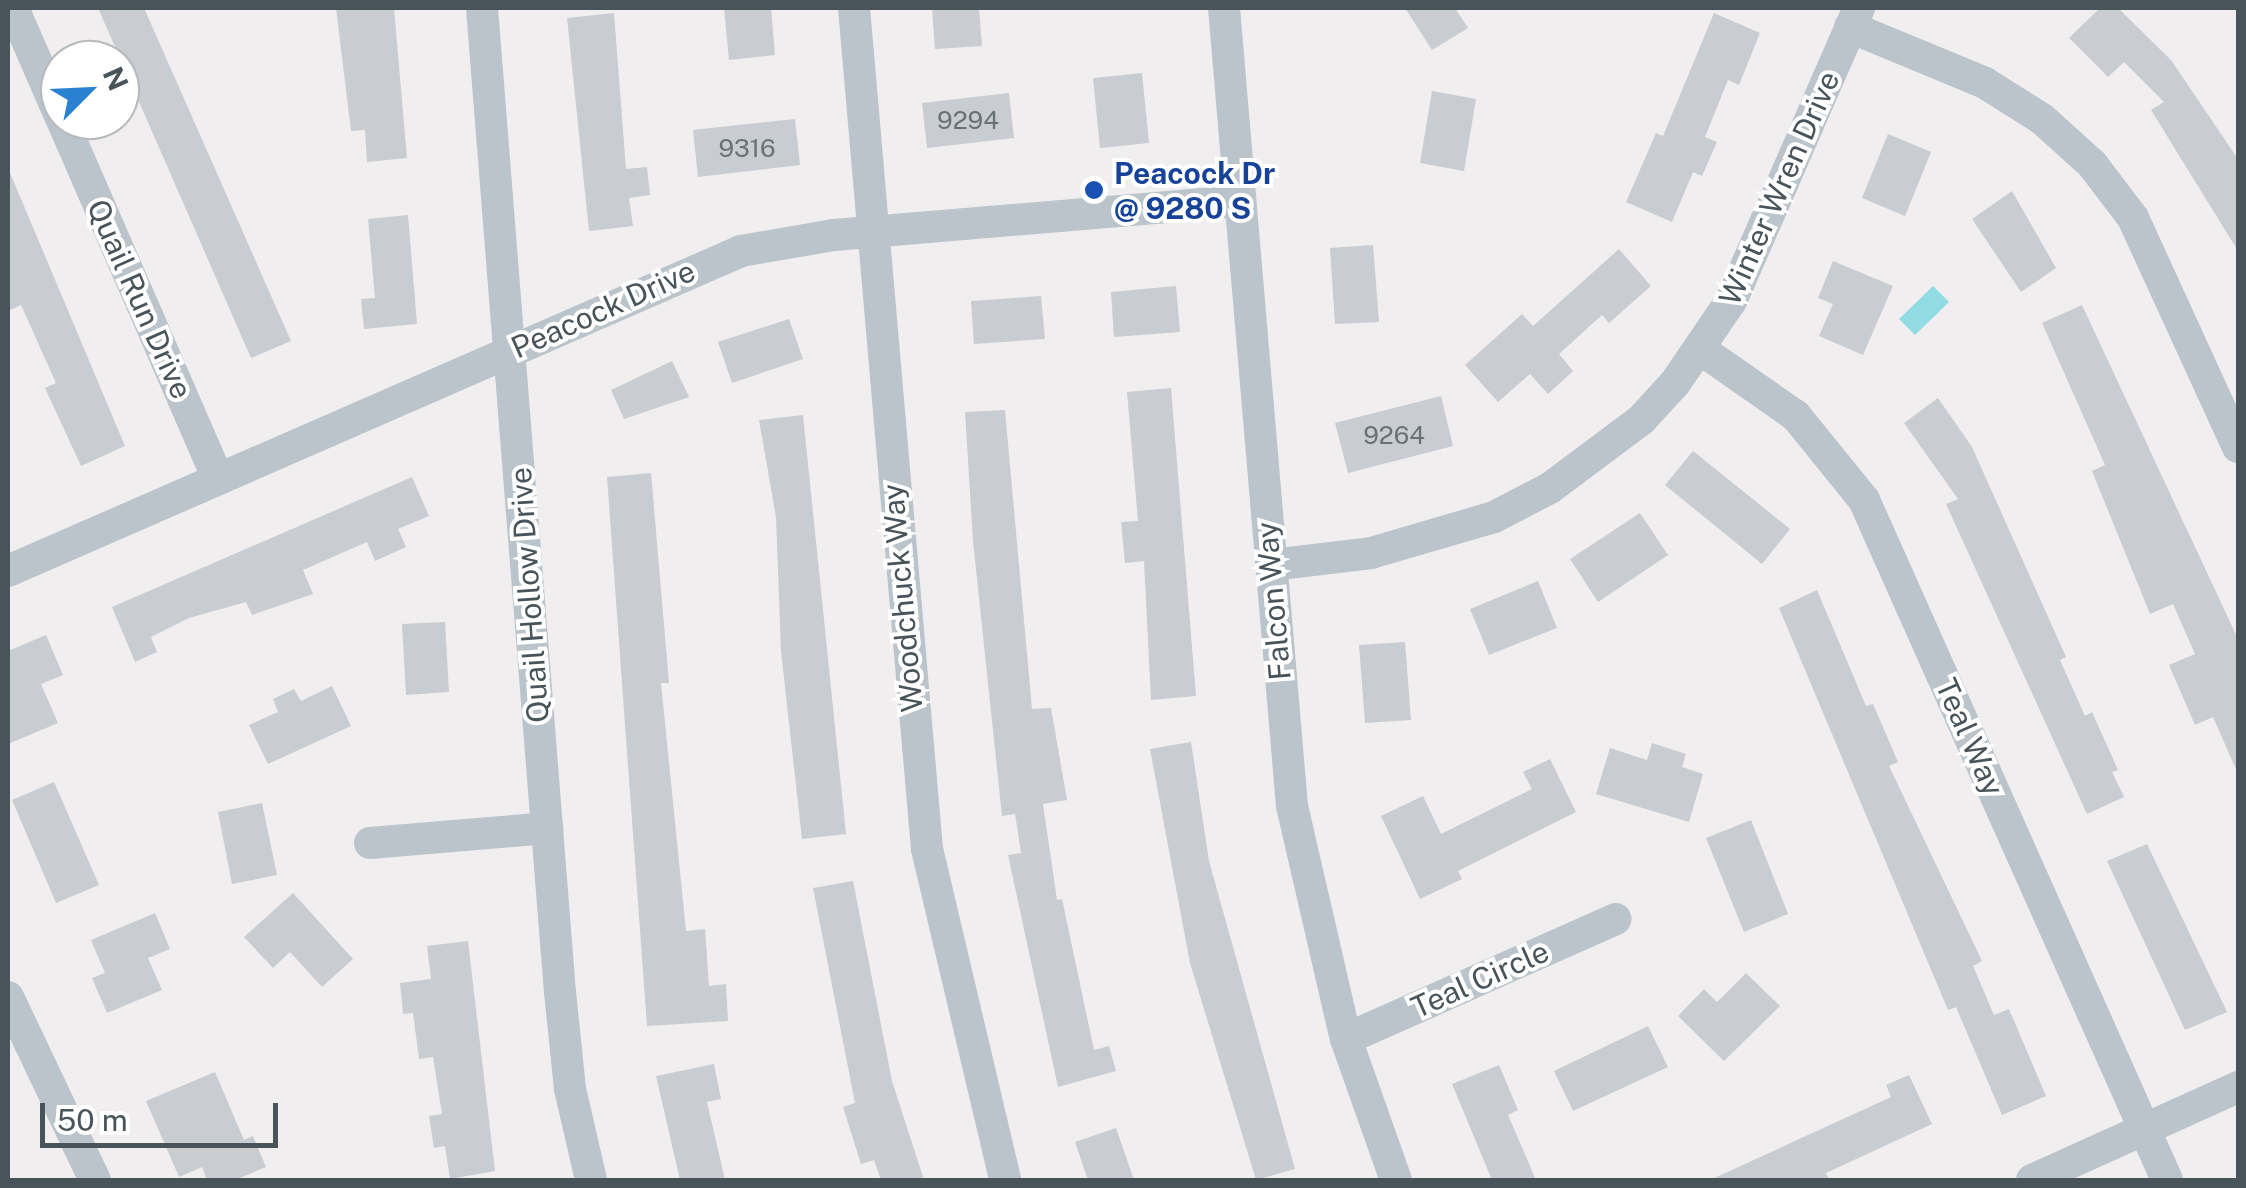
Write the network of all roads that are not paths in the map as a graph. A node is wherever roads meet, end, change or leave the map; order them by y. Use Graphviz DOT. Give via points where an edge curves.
graph roads {
  1 [pos="12,8"];
  2 [pos="482,8"];
  3 [pos="854,8"];
  4 [pos="1224,8"];
  5 [pos="1855,17"];
  6 [pos="40,71"];
  7 [pos="71,140"];
  8 [pos="1240,201"];
  9 [pos="872,232"];
  10 [pos="1700,349"];
  11 [pos="509,350"];
  12 [pos="2238,447"];
  13 [pos="218,478"];
  14 [pos="1271,565"];
  15 [pos="8,571"];
  16 [pos="547,828"];
  17 [pos="370,843"];
  18 [pos="1614,919"];
  19 [pos="8,997"];
  20 [pos="1346,1039"];
  21 [pos="2238,1088"];
  22 [pos="2144,1130"];
  23 [pos="95,1180"];
  24 [pos="591,1180"];
  25 [pos="1004,1180"];
  26 [pos="1396,1180"];
  27 [pos="2032,1180"];
  28 [pos="2168,1180"];
  1 -- 6 [label="street, Quail Run Drive"];
  2 -- 11 [label="street, Quail Hollow Drive"];
  3 -- 9 [label="street, Woodchuck Way"];
  4 -- 8 [label="street, Falcon Way"];
  5 -- 10 [label="street, Winter Wren Drive" via="1757,250"];
  5 -- 12 [label="street" via="2042,119 2092,164 2149,249"];
  7 -- 13 [label="street, Quail Run Drive"];
  8 -- 9 [label="street, Peacock Drive"];
  8 -- 14 [label="street, Falcon Way"];
  9 -- 11 [label="street, Peacock Drive" via="788,239 741,251"];
  9 -- 25 [label="street, Woodchuck Way" via="927,849"];
  10 -- 14 [label="street, Winter Wren Drive" via="1641,420 1599,455 1494,517 1386,550"];
  10 -- 22 [label="street, Teal Way" via="1796,416 1864,500"];
  11 -- 13 [label="street, Peacock Drive"];
  11 -- 16 [label="street, Quail Hollow Drive"];
  13 -- 15 [label="street, Peacock Drive"];
  14 -- 20 [label="street, Falcon Way" via="1292,806"];
  16 -- 17 [label="street"];
  16 -- 24 [label="street, Quail Hollow Drive" via="570,1089"];
  18 -- 20 [label="street, Teal Circle"];
  19 -- 23 [label="street"];
  20 -- 26 [label="street, Falcon Way"];
  21 -- 22 [label="street"];
  22 -- 27 [label="street"];
  22 -- 28 [label="street, Teal Way"];
}
